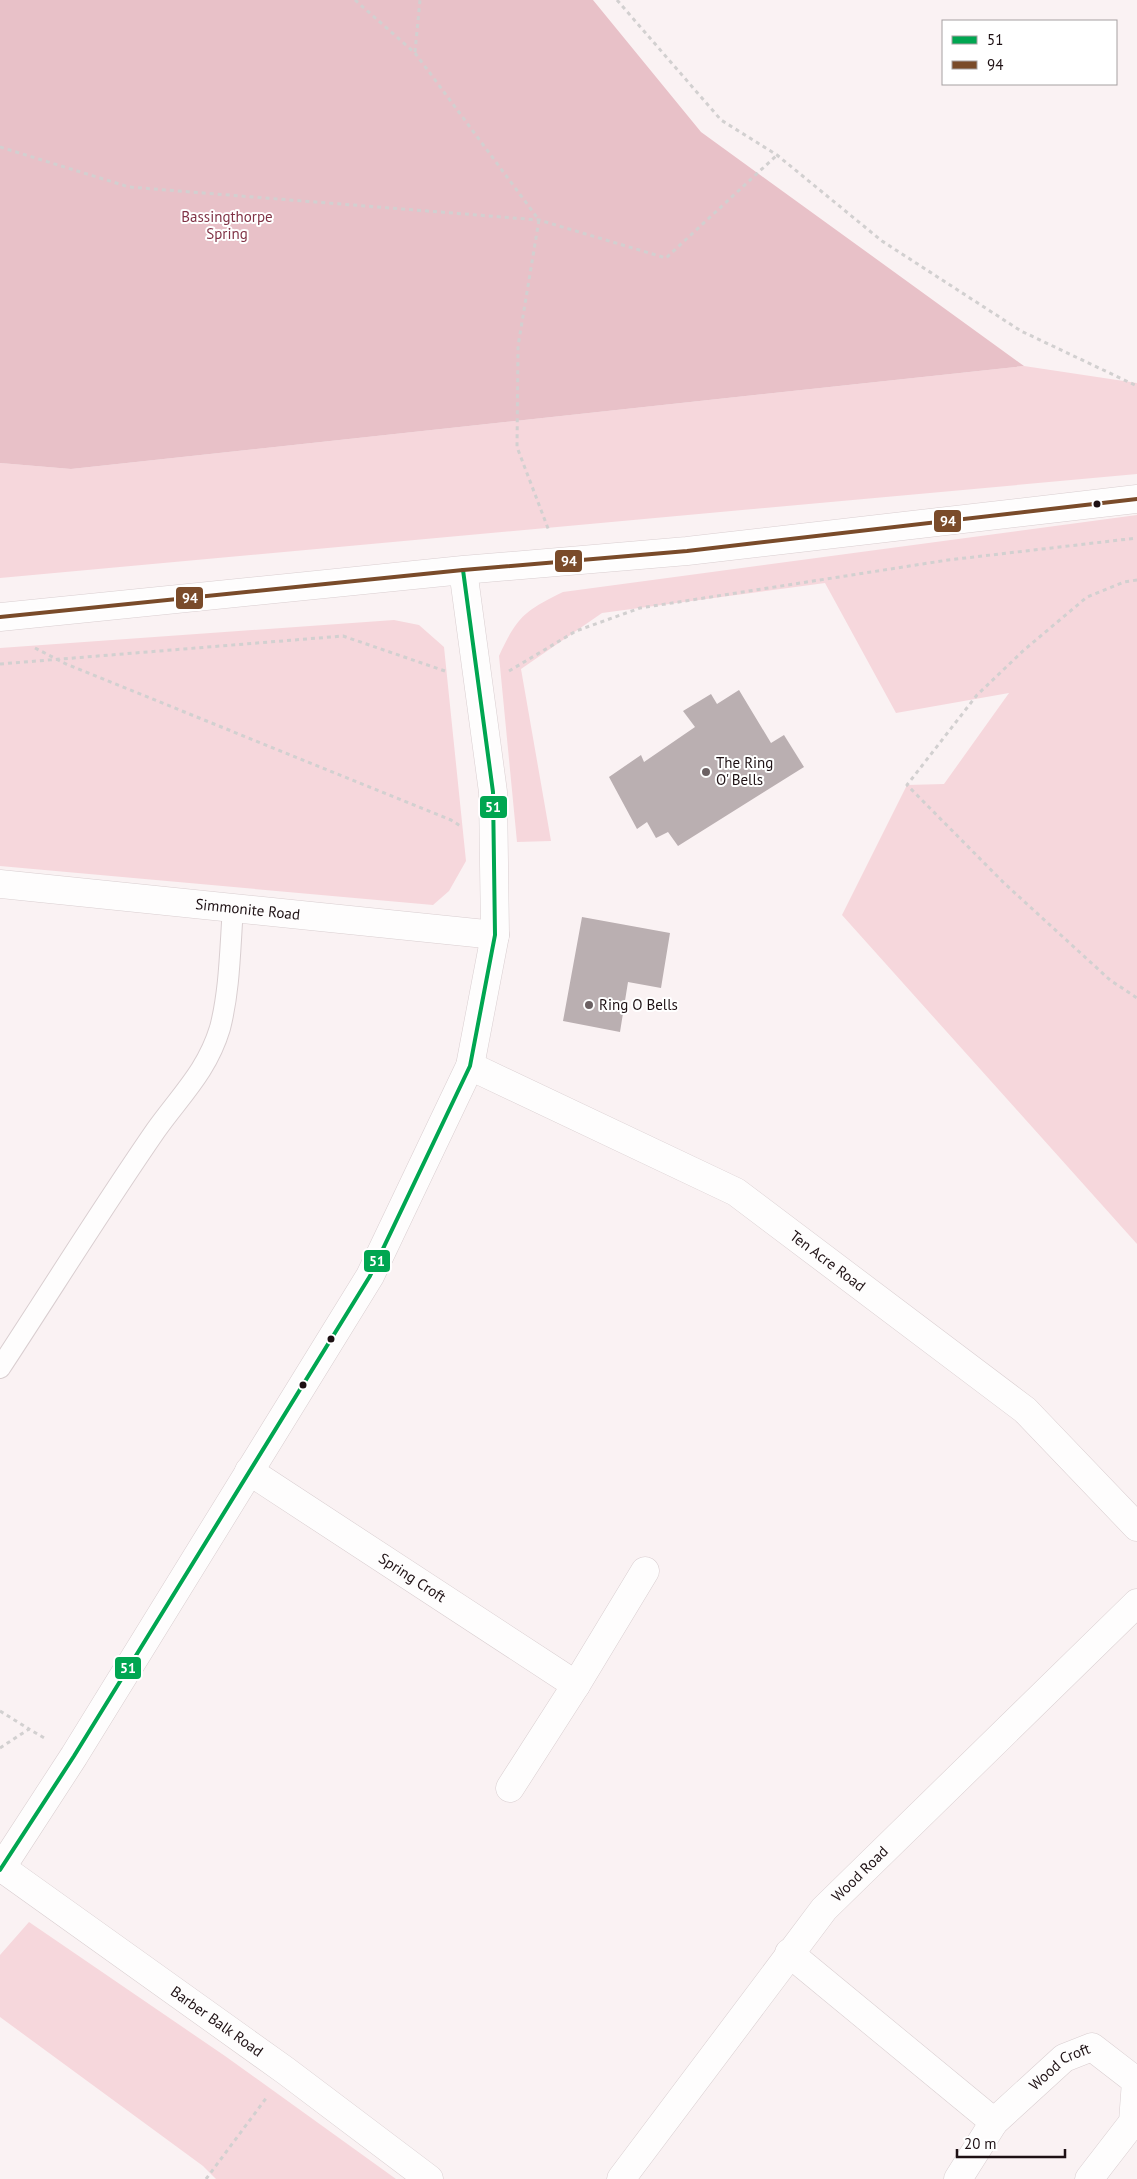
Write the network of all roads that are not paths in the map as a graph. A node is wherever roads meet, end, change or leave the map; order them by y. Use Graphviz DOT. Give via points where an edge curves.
graph roads {
  1 [pos="1137,499"];
  2 [pos="463,570"];
  3 [pos="0,617"];
  4 [pos="0,884"];
  5 [pos="233,908"];
  6 [pos="495,935"];
  7 [pos="470,1066"];
  8 [pos="0,1368"];
  9 [pos="249,1471"];
  10 [pos="1137,1527"];
  11 [pos="644,1571"];
  12 [pos="1137,1602"];
  13 [pos="576,1685"];
  14 [pos="510,1788"];
  15 [pos="1,1869"];
  16 [pos="789,1953"];
  17 [pos="994,2122"];
  18 [pos="430,2179"];
  19 [pos="621,2179"];
  20 [pos="958,2179"];
  21 [pos="1089,2179"];
  1 -- 2 [label="street" via="687,551"];
  2 -- 3 [label="street"];
  2 -- 6 [label="street" via="493,792"];
  4 -- 5 [label="street, Simmonite Road"];
  5 -- 6 [label="street, Simmonite Road"];
  5 -- 8 [label="lane" via="227,992 220,1028 210,1054 189,1090 157,1129"];
  6 -- 7 [label="street"];
  7 -- 9 [label="street" via="370,1276"];
  7 -- 10 [label="street, Ten Acre Road" via="736,1192 1024,1410"];
  9 -- 13 [label="street, Spring Croft"];
  9 -- 15 [label="street"];
  11 -- 13 [label="street"];
  12 -- 16 [label="street, Wood Road" via="824,1910"];
  13 -- 14 [label="street"];
  15 -- 18 [label="street, Barber Balk Road" via="286,2071"];
  16 -- 17 [label="street"];
  16 -- 19 [label="street, Wood Road"];
  17 -- 20 [label="street, Wood Croft"];
  17 -- 21 [label="street, Wood Croft" via="1064,2058 1092,2047 1136,2081 1133,2122"];
}
